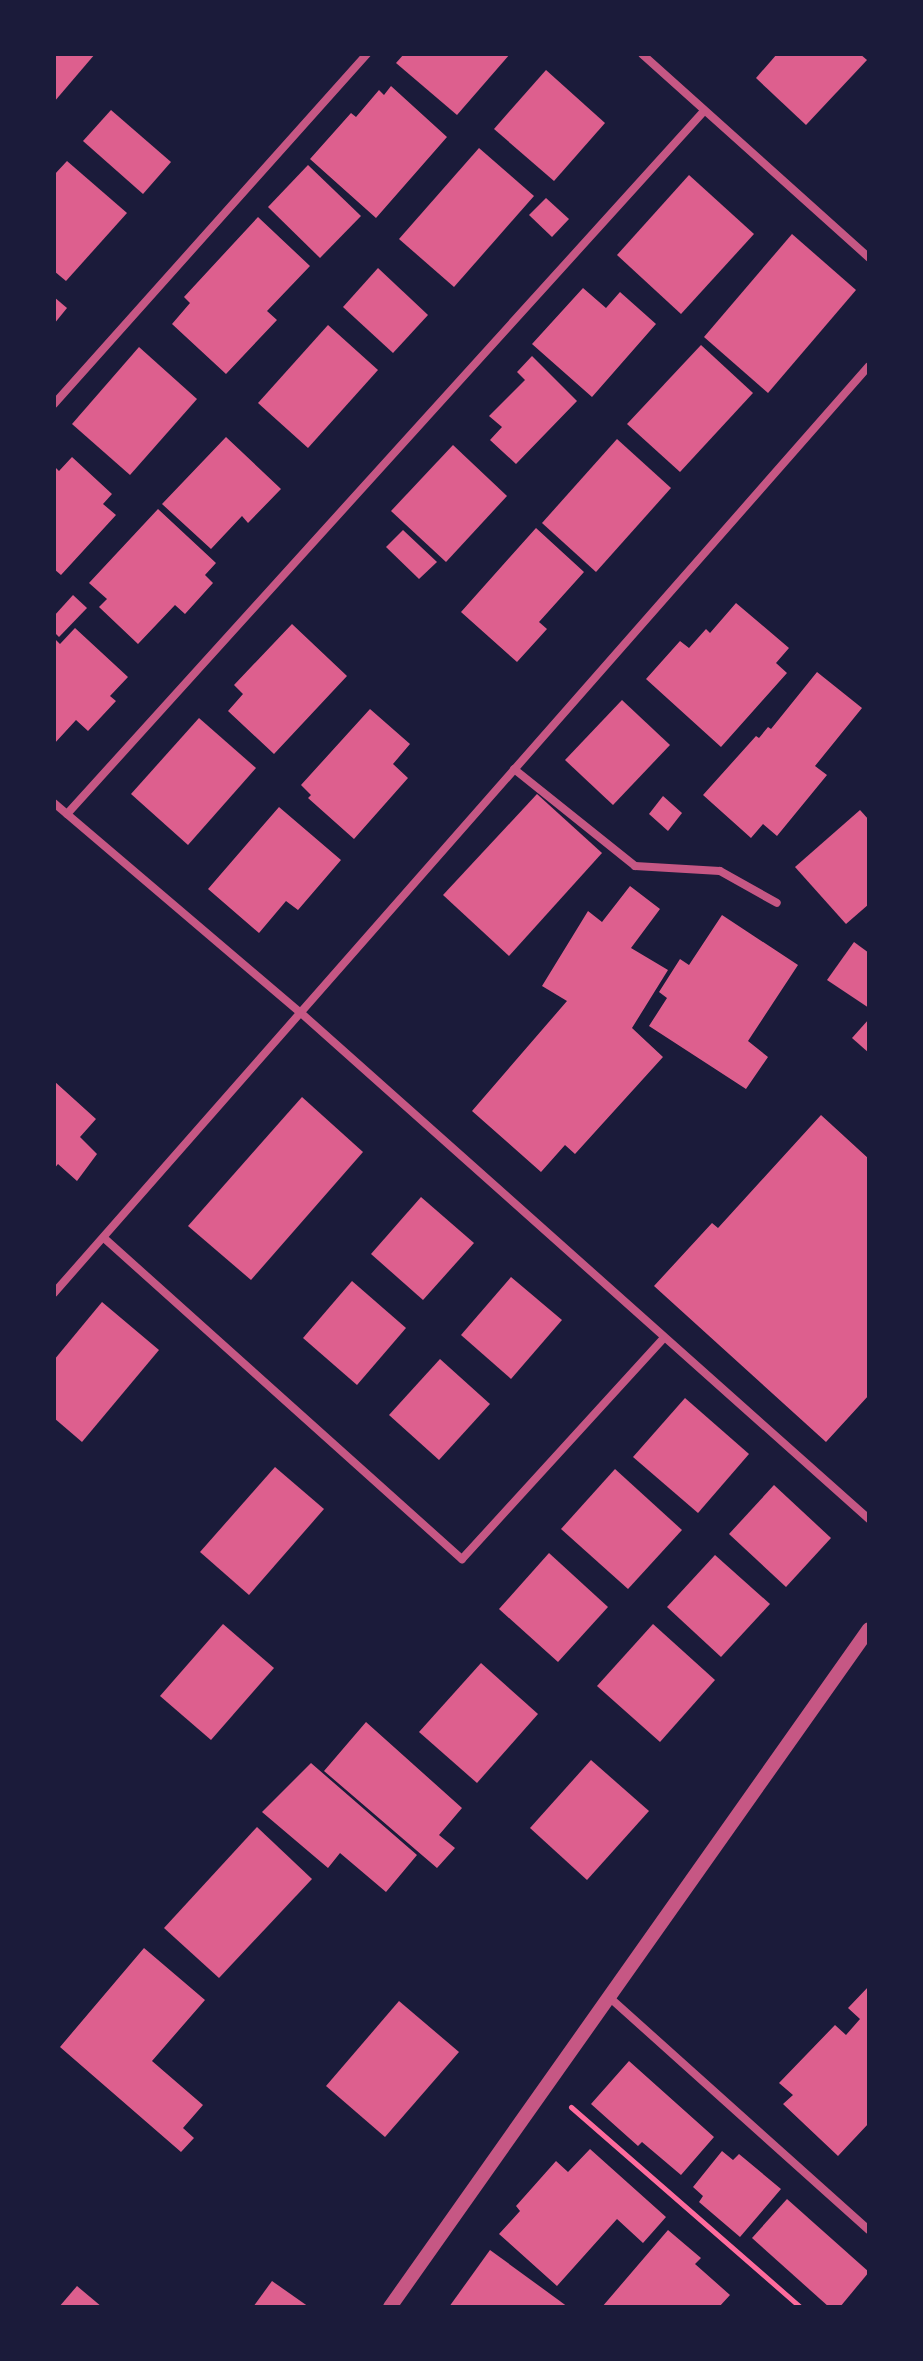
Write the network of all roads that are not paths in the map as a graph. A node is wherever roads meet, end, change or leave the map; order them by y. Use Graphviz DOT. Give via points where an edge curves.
graph roads {
  1 [pos="367,54"];
  2 [pos="642,54"];
  3 [pos="704,111"];
  4 [pos="869,258"];
  5 [pos="869,366"];
  6 [pos="54,404"];
  7 [pos="514,769"];
  8 [pos="54,803"];
  9 [pos="67,814"];
  10 [pos="777,903"];
  11 [pos="301,1013"];
  12 [pos="104,1238"];
  13 [pos="54,1293"];
  14 [pos="664,1338"];
  15 [pos="869,1519"];
  16 [pos="869,1629"];
  17 [pos="609,1997"];
  18 [pos="869,2230"];
  19 [pos="390,2307"];
  1 -- 6 [label="street"];
  2 -- 3 [label="street"];
  3 -- 4 [label="street"];
  3 -- 9 [label="street"];
  5 -- 7 [label="street"];
  7 -- 10 [label="street" via="635,866 720,871"];
  7 -- 11 [label="street"];
  8 -- 9 [label="street"];
  9 -- 11 [label="street"];
  11 -- 12 [label="street"];
  11 -- 14 [label="street"];
  12 -- 13 [label="street"];
  12 -- 14 [label="street" via="462,1559"];
  14 -- 15 [label="street"];
  16 -- 17 [label="street"];
  17 -- 18 [label="street"];
  17 -- 19 [label="street"];
}
